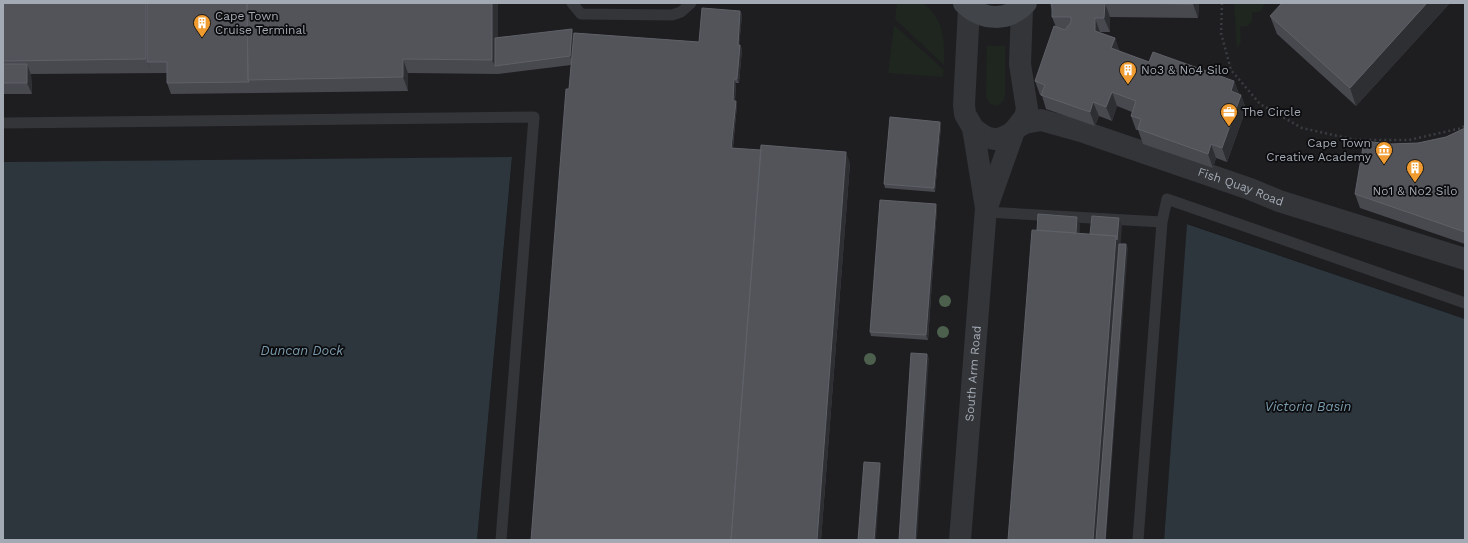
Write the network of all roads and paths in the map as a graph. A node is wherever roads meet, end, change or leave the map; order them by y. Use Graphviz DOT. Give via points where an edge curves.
graph roads {
  1 [pos="572,3"];
  2 [pos="691,3"];
  3 [pos="1222,3"];
  4 [pos="1024,5"];
  5 [pos="966,6"];
  6 [pos="3,124"];
  7 [pos="1465,125"];
  8 [pos="973,128"];
  9 [pos="1016,129"];
  10 [pos="986,210"];
  11 [pos="1162,222"];
  12 [pos="1465,259"];
  13 [pos="1465,303"];
  14 [pos="500,540"];
  15 [pos="960,540"];
  16 [pos="1138,540"];
  1 -- 2 [label="lane" via="582,14 672,15 681,12"];
  3 -- 7 [label="path" via="1221,33 1231,70 1260,104 1302,128 1356,140 1409,140 1462,128"];
  4 -- 5 [label="street" via="996,18 977,13"];
  4 -- 9 [label="street, South Arm Road" via="1020,64 1026,109"];
  5 -- 8 [label="street, South Arm Road" via="964,105 965,114"];
  6 -- 14 [label="lane" via="534,117"];
  8 -- 9 [label="street, Fish Quay Road" via="980,135 992,139 1006,138"];
  8 -- 10 [label="street, South Arm Road"];
  9 -- 10 [label="street, South Arm Road"];
  9 -- 12 [label="street, Fish Quay Road" via="1025,123 1041,120 1084,132 1279,201"];
  10 -- 11 [label="lane"];
  10 -- 15 [label="street, South Arm Road"];
  11 -- 13 [label="lane" via="1167,199"];
  11 -- 16 [label="lane"];
}
